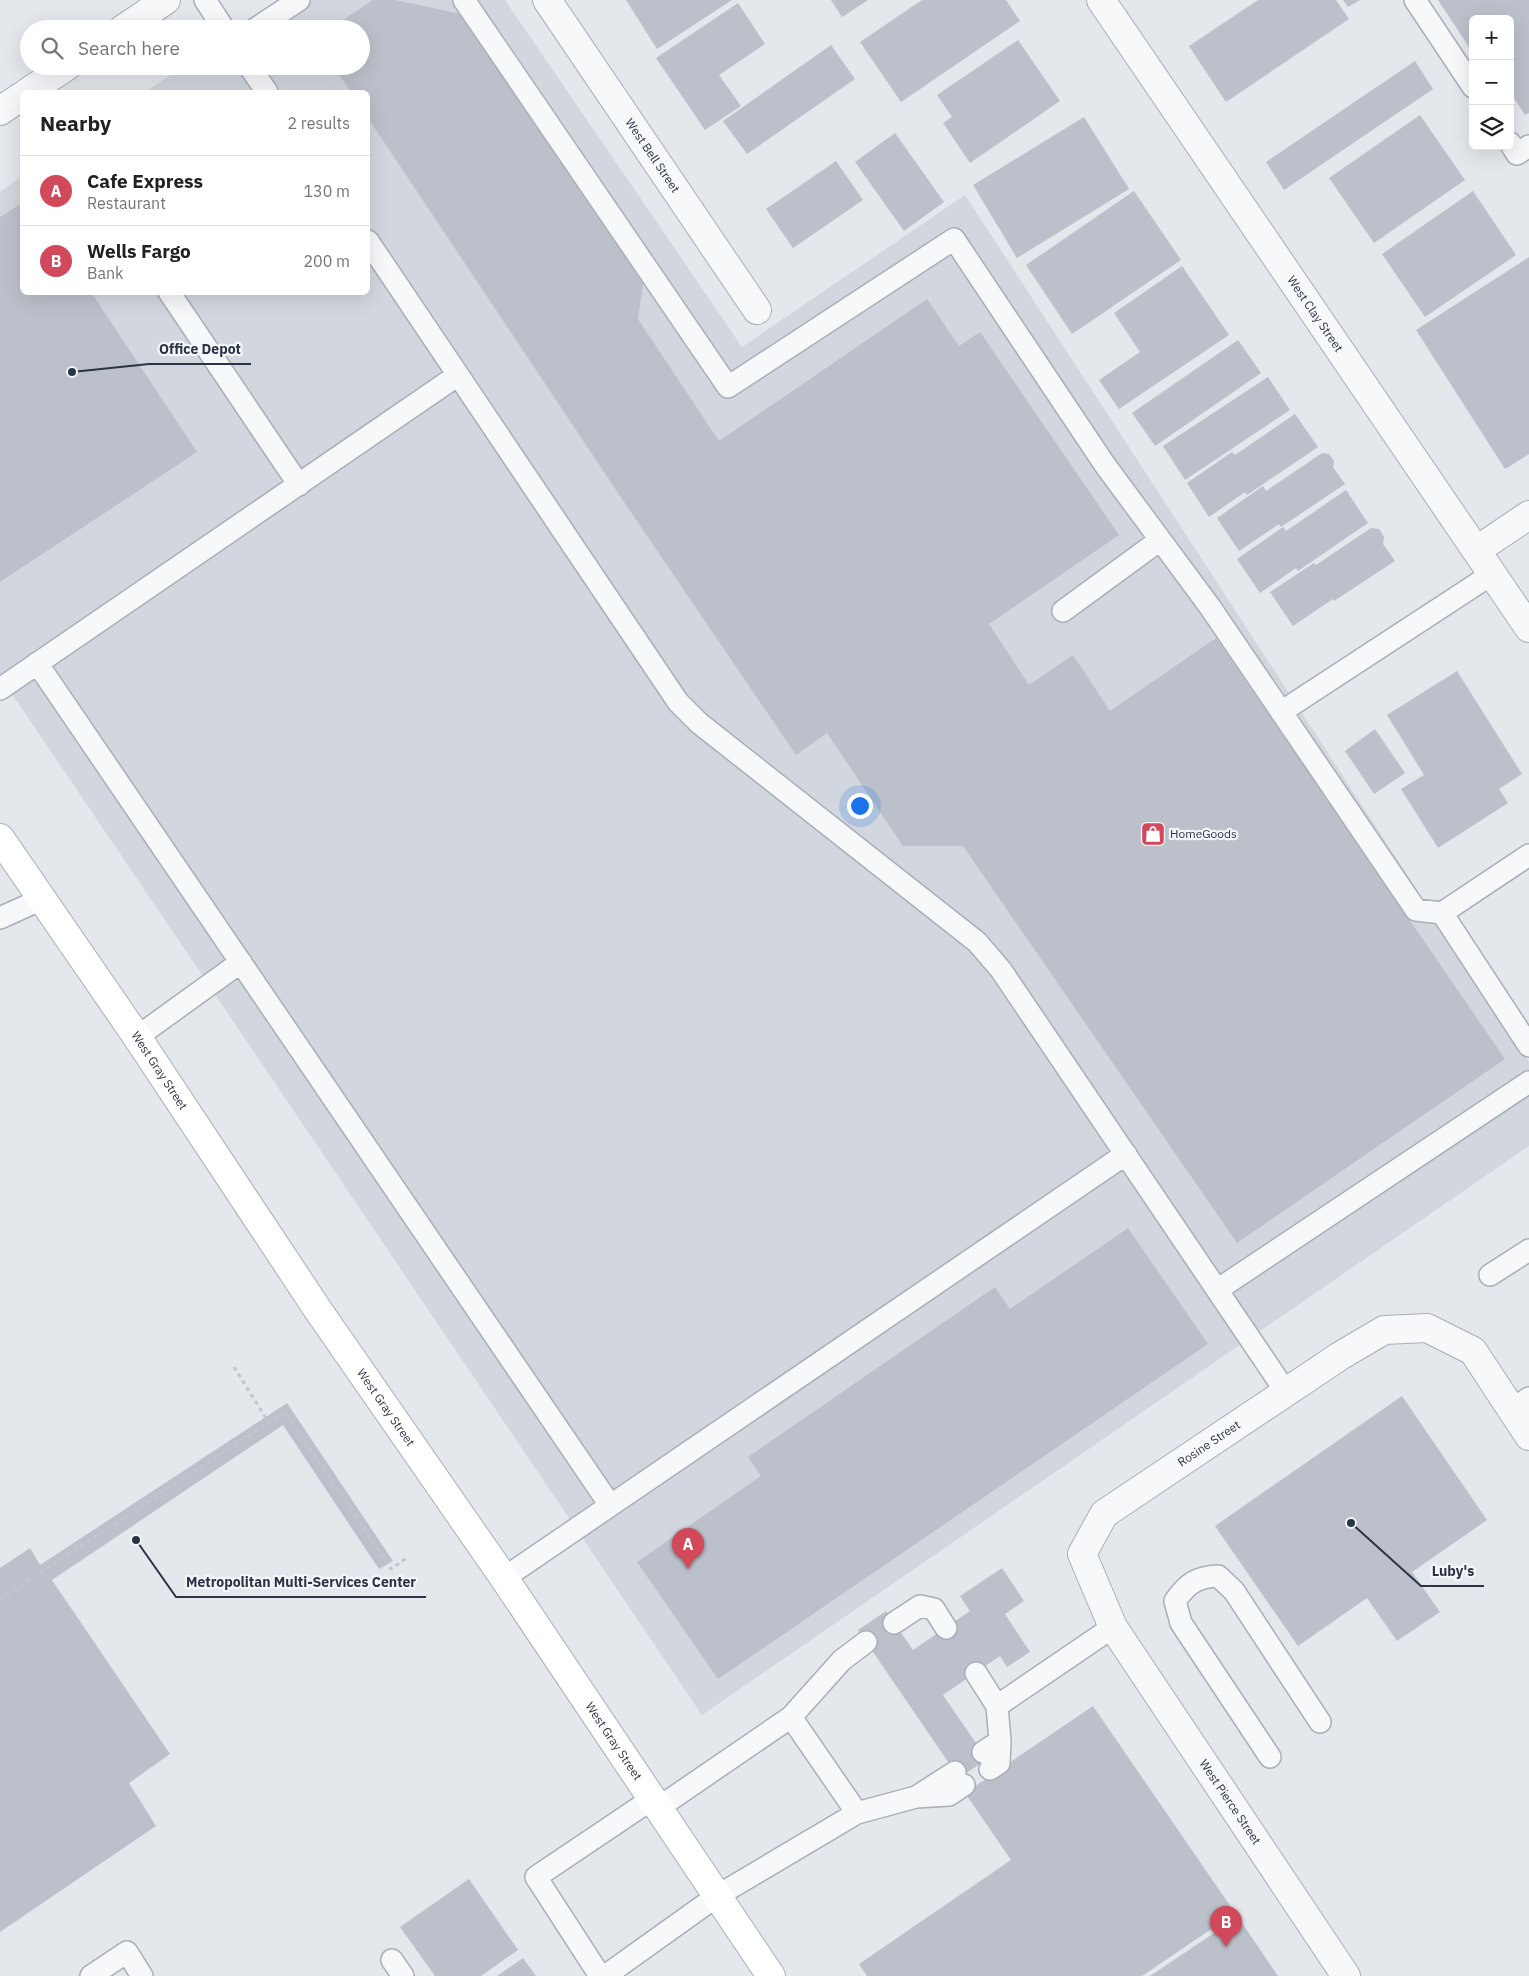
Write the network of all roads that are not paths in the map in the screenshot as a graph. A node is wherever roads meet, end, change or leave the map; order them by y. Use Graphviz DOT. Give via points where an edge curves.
graph roads {
  1 [pos="166,0"];
  2 [pos="205,0"];
  3 [pos="300,0"];
  4 [pos="464,0"];
  5 [pos="547,0"];
  6 [pos="1101,0"];
  7 [pos="1415,0"];
  8 [pos="136,20"];
  9 [pos="218,20"];
  10 [pos="269,20"];
  11 [pos="55,75"];
  12 [pos="256,75"];
  13 [pos="1469,81"];
  14 [pos="34,90"];
  15 [pos="266,90"];
  16 [pos="20,99"];
  17 [pos="0,111"];
  18 [pos="1529,146"];
  19 [pos="1514,149"];
  20 [pos="370,244"];
  21 [pos="171,295"];
  22 [pos="757,310"];
  23 [pos="458,375"];
  24 [pos="299,484"];
  25 [pos="1529,515"];
  26 [pos="1160,540"];
  27 [pos="1476,550"];
  28 [pos="1492,574"];
  29 [pos="1063,610"];
  30 [pos="1529,628"];
  31 [pos="37,663"];
  32 [pos="0,689"];
  33 [pos="1281,712"];
  34 [pos="0,838"];
  35 [pos="1528,858"];
  36 [pos="42,899"];
  37 [pos="1442,913"];
  38 [pos="0,918"];
  39 [pos="241,962"];
  40 [pos="137,1037"];
  41 [pos="1529,1046"];
  42 [pos="1529,1082"];
  43 [pos="1126,1154"];
  44 [pos="1529,1250"];
  45 [pos="1490,1275"];
  46 [pos="1217,1290"];
  47 [pos="1286,1392"];
  48 [pos="1520,1404"];
  49 [pos="1529,1436"];
  50 [pos="610,1505"];
  51 [pos="504,1578"];
  52 [pos="894,1623"];
  53 [pos="1114,1627"];
  54 [pos="946,1628"];
  55 [pos="866,1642"];
  56 [pos="976,1673"];
  57 [pos="997,1706"];
  58 [pos="791,1717"];
  59 [pos="1320,1722"];
  60 [pos="991,1754"];
  61 [pos="1270,1756"];
  62 [pos="959,1778"];
  63 [pos="655,1804"];
  64 [pos="857,1813"];
  65 [pos="717,1896"];
  66 [pos="91,1976"];
  67 [pos="142,1976"];
  68 [pos="600,1976"];
  69 [pos="605,1976"];
  70 [pos="770,1976"];
  71 [pos="1346,1976"];
  1 -- 8 [label="street"];
  2 -- 9 [label="lane"];
  3 -- 10 [label="lane"];
  4 -- 26 [label="lane" via="728,386 954,238 1105,465"];
  5 -- 22 [label="street, West Bell Street"];
  6 -- 27 [label="street, West Clay Street"];
  7 -- 13 [label="lane"];
  11 -- 14 [label="street"];
  12 -- 15 [label="lane"];
  16 -- 17 [label="street"];
  18 -- 19 [label="lane" via="1517,154"];
  20 -- 23 [label="lane"];
  21 -- 24 [label="lane"];
  23 -- 24 [label="lane"];
  23 -- 43 [label="lane" via="678,702 699,723 977,942 1000,970"];
  24 -- 31 [label="lane"];
  25 -- 27 [label="street"];
  26 -- 29 [label="lane"];
  26 -- 33 [label="lane"];
  27 -- 28 [label="street, West Clay Street"];
  28 -- 30 [label="street, West Clay Street"];
  28 -- 33 [label="lane"];
  31 -- 32 [label="lane"];
  31 -- 39 [label="lane"];
  33 -- 37 [label="lane" via="1416,910"];
  34 -- 36 [label="main road, West Gray Street"];
  35 -- 37 [label="lane"];
  36 -- 38 [label="lane"];
  36 -- 40 [label="main road, West Gray Street"];
  37 -- 41 [label="lane"];
  39 -- 40 [label="lane"];
  39 -- 50 [label="lane"];
  40 -- 51 [label="main road, West Gray Street" via="318,1310"];
  42 -- 46 [label="lane"];
  43 -- 46 [label="lane"];
  43 -- 50 [label="lane"];
  44 -- 45 [label="lane"];
  46 -- 47 [label="lane"];
  47 -- 48 [label="street, Rosine Street" via="1384,1330 1428,1328 1473,1351"];
  47 -- 53 [label="street, Rosine Street" via="1104,1514 1082,1554"];
  48 -- 49 [label="street"];
  50 -- 51 [label="lane"];
  51 -- 63 [label="main road, West Gray Street"];
  52 -- 54 [label="lane" via="920,1606 934,1609"];
  53 -- 57 [label="lane"];
  53 -- 71 [label="street, West Pierce Street"];
  55 -- 58 [label="lane" via="842,1660"];
  56 -- 57 [label="lane"];
  57 -- 60 [label="lane"];
  58 -- 63 [label="lane"];
  58 -- 64 [label="lane"];
  59 -- 61 [label="lane" via="1234,1591 1218,1576 1204,1577 1186,1587 1174,1601 1181,1623"];
  62 -- 64 [label="lane" via="916,1797"];
  63 -- 65 [label="main road, West Gray Street"];
  63 -- 68 [label="lane" via="536,1877"];
  64 -- 65 [label="lane"];
  65 -- 69 [label="lane"];
  65 -- 70 [label="main road, West Gray Street"];
  66 -- 67 [label="lane" via="126,1952"];
}
